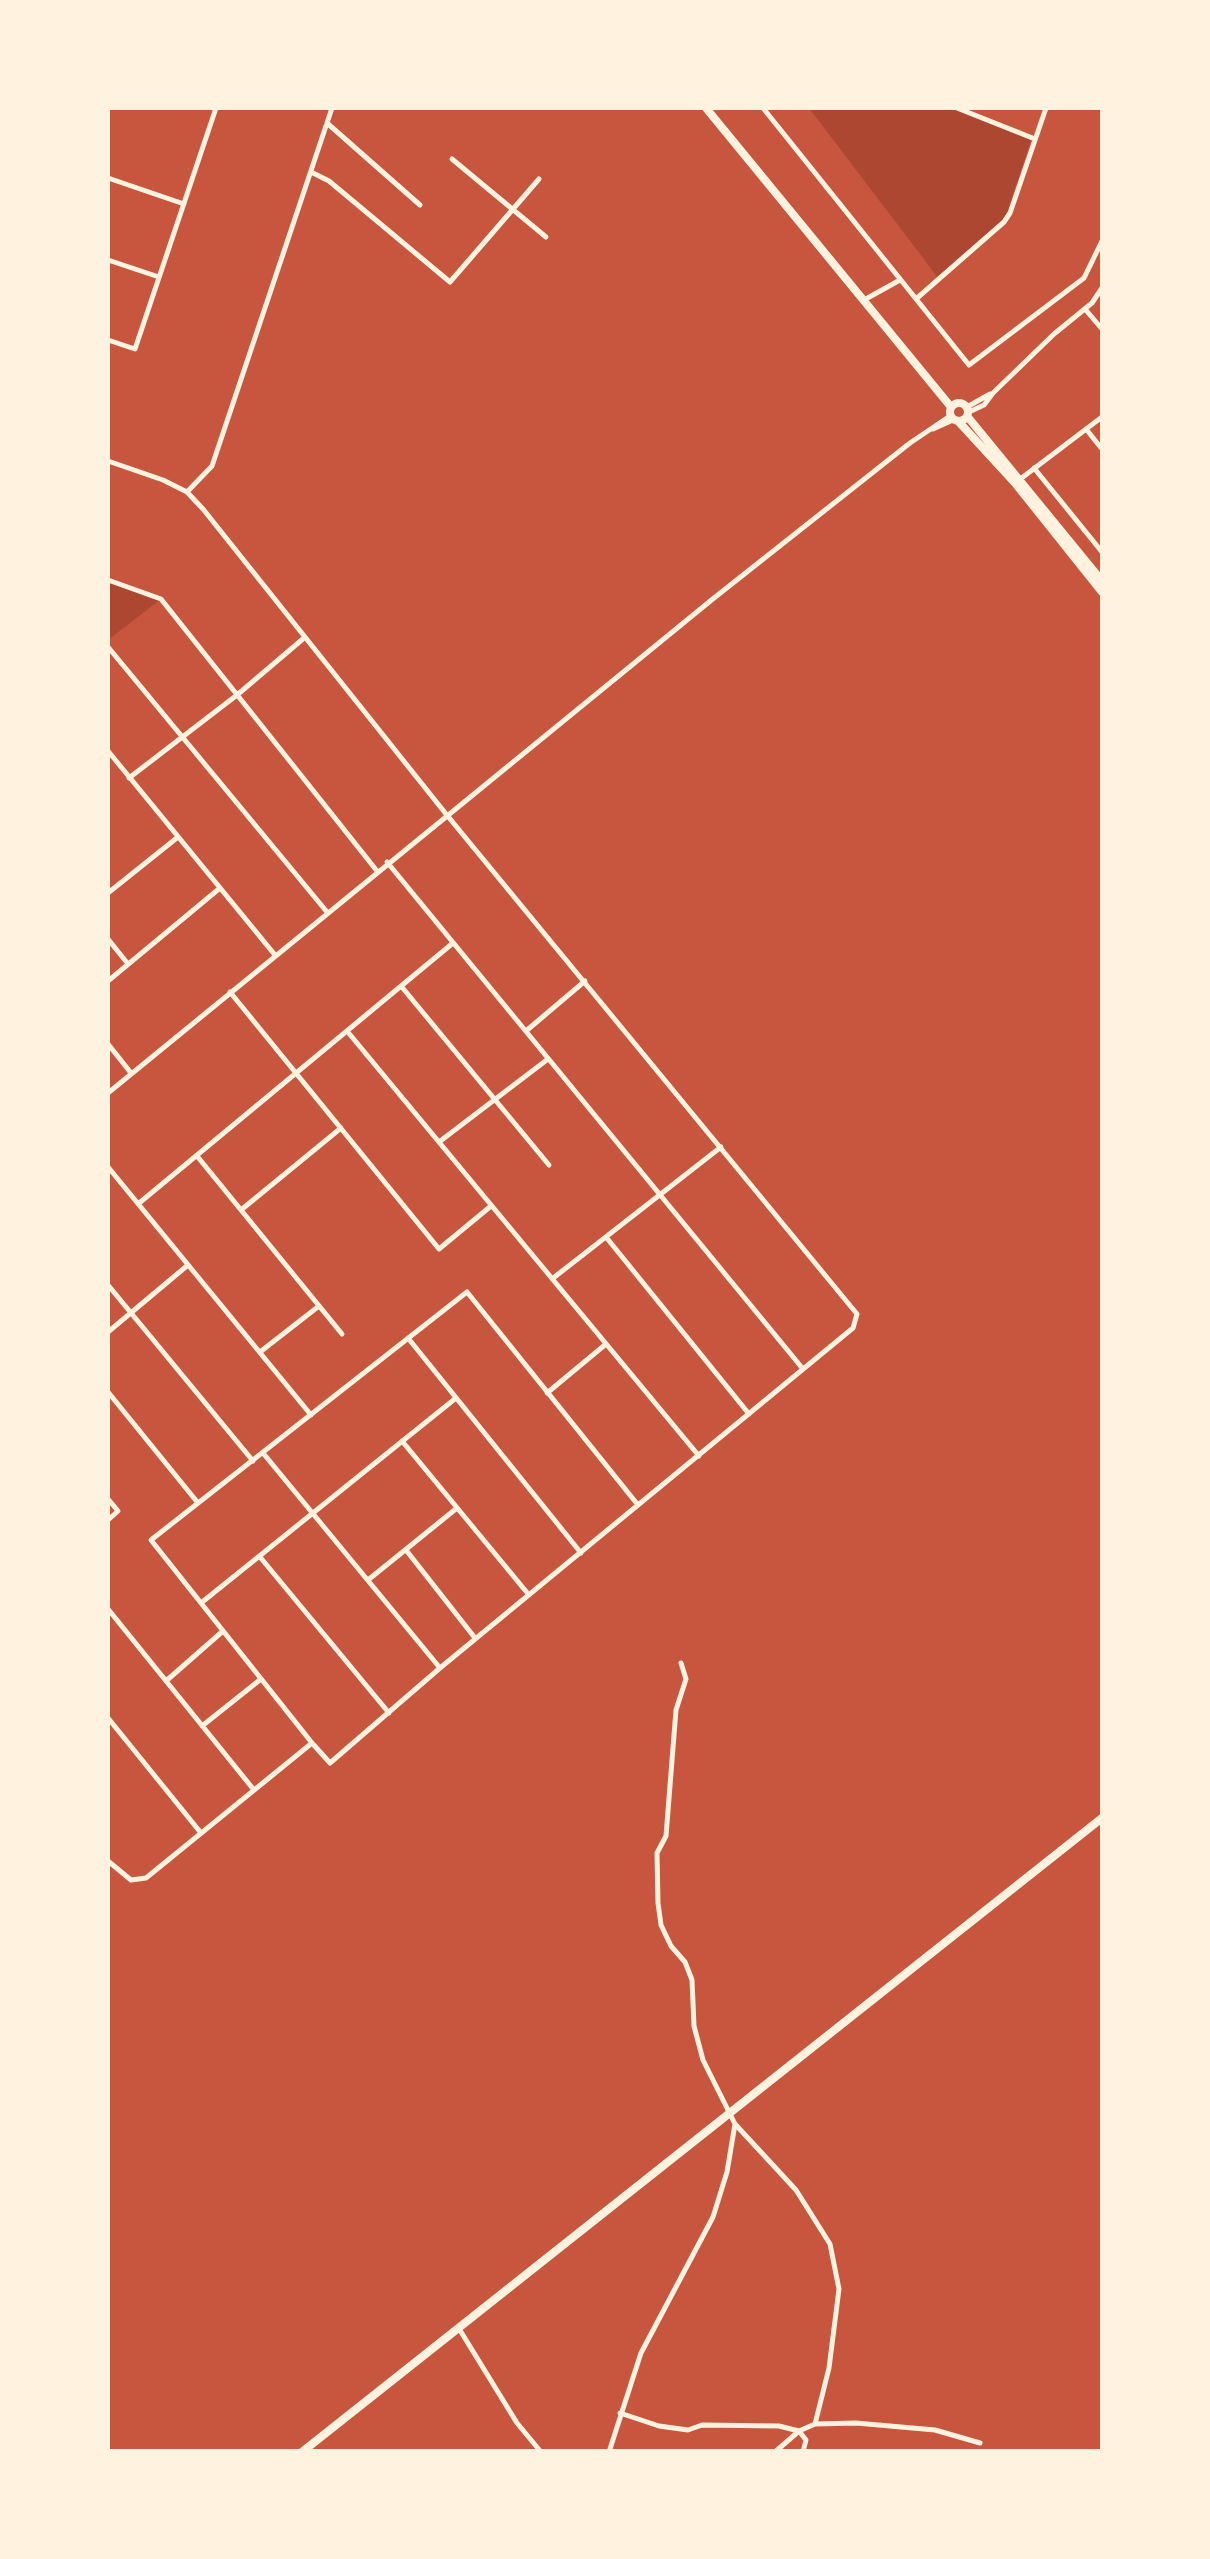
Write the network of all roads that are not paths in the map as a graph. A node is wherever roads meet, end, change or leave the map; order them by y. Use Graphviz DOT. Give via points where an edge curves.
graph roads {
  1 [pos="216,108"];
  2 [pos="332,108"];
  3 [pos="706,108"];
  4 [pos="763,108"];
  5 [pos="957,108"];
  6 [pos="1046,108"];
  7 [pos="327,123"];
  8 [pos="1035,139"];
  9 [pos="452,159"];
  10 [pos="311,172"];
  11 [pos="108,178"];
  12 [pos="539,179"];
  13 [pos="184,204"];
  14 [pos="420,205"];
  15 [pos="512,209"];
  16 [pos="546,237"];
  17 [pos="1102,241"];
  18 [pos="108,260"];
  19 [pos="159,277"];
  20 [pos="900,280"];
  21 [pos="1102,288"];
  22 [pos="916,299"];
  23 [pos="863,301"];
  24 [pos="1085,308"];
  25 [pos="1102,330"];
  26 [pos="108,340"];
  27 [pos="959,413"];
  28 [pos="1102,417"];
  29 [pos="1086,429"];
  30 [pos="1102,449"];
  31 [pos="108,461"];
  32 [pos="1034,468"];
  33 [pos="1019,480"];
  34 [pos="186,492"];
  35 [pos="1102,552"];
  36 [pos="108,580"];
  37 [pos="1102,581"];
  38 [pos="1102,592"];
  39 [pos="304,638"];
  40 [pos="108,646"];
  41 [pos="237,695"];
  42 [pos="182,736"];
  43 [pos="108,751"];
  44 [pos="129,778"];
  45 [pos="446,814"];
  46 [pos="178,838"];
  47 [pos="387,862"];
  48 [pos="377,871"];
  49 [pos="220,888"];
  50 [pos="108,892"];
  51 [pos="327,912"];
  52 [pos="108,939"];
  53 [pos="454,943"];
  54 [pos="274,955"];
  55 [pos="128,964"];
  56 [pos="108,981"];
  57 [pos="584,981"];
  58 [pos="401,986"];
  59 [pos="230,992"];
  60 [pos="347,1031"];
  61 [pos="526,1031"];
  62 [pos="108,1044"];
  63 [pos="548,1058"];
  64 [pos="131,1073"];
  65 [pos="296,1073"];
  66 [pos="108,1092"];
  67 [pos="494,1099"];
  68 [pos="341,1128"];
  69 [pos="439,1142"];
  70 [pos="720,1147"];
  71 [pos="197,1156"];
  72 [pos="549,1165"];
  73 [pos="108,1167"];
  74 [pos="660,1194"];
  75 [pos="138,1204"];
  76 [pos="492,1206"];
  77 [pos="241,1210"];
  78 [pos="606,1236"];
  79 [pos="188,1265"];
  80 [pos="552,1278"];
  81 [pos="108,1284"];
  82 [pos="319,1306"];
  83 [pos="130,1313"];
  84 [pos="108,1332"];
  85 [pos="342,1334"];
  86 [pos="408,1338"];
  87 [pos="606,1344"];
  88 [pos="260,1352"];
  89 [pos="804,1369"];
  90 [pos="108,1392"];
  91 [pos="547,1393"];
  92 [pos="456,1398"];
  93 [pos="749,1414"];
  94 [pos="311,1415"];
  95 [pos="402,1441"];
  96 [pos="263,1452"];
  97 [pos="699,1456"];
  98 [pos="253,1460"];
  99 [pos="108,1498"];
  100 [pos="198,1503"];
  101 [pos="638,1506"];
  102 [pos="457,1508"];
  103 [pos="312,1513"];
  104 [pos="108,1520"];
  105 [pos="406,1550"];
  106 [pos="581,1553"];
  107 [pos="259,1556"];
  108 [pos="368,1580"];
  109 [pos="529,1595"];
  110 [pos="200,1602"];
  111 [pos="109,1613"];
  112 [pos="223,1630"];
  113 [pos="476,1638"];
  114 [pos="681,1664"];
  115 [pos="440,1668"];
  116 [pos="262,1679"];
  117 [pos="166,1681"];
  118 [pos="388,1712"];
  119 [pos="108,1718"];
  120 [pos="202,1726"];
  121 [pos="312,1742"];
  122 [pos="254,1790"];
  123 [pos="1102,1818"];
  124 [pos="201,1833"];
  125 [pos="108,1861"];
  126 [pos="729,2112"];
  127 [pos="735,2124"];
  128 [pos="458,2327"];
  129 [pos="620,2413"];
  130 [pos="815,2424"];
  131 [pos="799,2431"];
  132 [pos="980,2443"];
  133 [pos="302,2452"];
  134 [pos="540,2452"];
  135 [pos="609,2452"];
  136 [pos="776,2452"];
  137 [pos="803,2452"];
  1 -- 13 [label="street"];
  2 -- 7 [label="street"];
  3 -- 23 [label="street"];
  4 -- 20 [label="street"];
  5 -- 8 [label="street"];
  6 -- 8 [label="street"];
  7 -- 10 [label="street"];
  7 -- 14 [label="street"];
  8 -- 22 [label="street" via="1002,225"];
  9 -- 15 [label="street"];
  10 -- 15 [label="street" via="450,282"];
  10 -- 34 [label="street" via="212,466"];
  11 -- 13 [label="street"];
  12 -- 15 [label="street"];
  13 -- 19 [label="street"];
  15 -- 16 [label="street"];
  17 -- 22 [label="street" via="1084,278 969,365"];
  18 -- 19 [label="street"];
  19 -- 26 [label="street" via="135,349"];
  20 -- 22 [label="street"];
  20 -- 23 [label="street"];
  21 -- 24 [label="street"];
  23 -- 27 [label="street"];
  24 -- 25 [label="street"];
  24 -- 27 [label="street" via="993,392"];
  27 -- 33 [label="street"];
  27 -- 38 [label="street"];
  27 -- 45 [label="street" via="744,574"];
  28 -- 29 [label="street"];
  29 -- 30 [label="street"];
  29 -- 32 [label="street"];
  31 -- 34 [label="street"];
  32 -- 33 [label="street"];
  32 -- 35 [label="street"];
  33 -- 37 [label="street"];
  34 -- 39 [label="street"];
  36 -- 41 [label="street" via="162,599"];
  39 -- 41 [label="street"];
  39 -- 45 [label="street"];
  40 -- 42 [label="street"];
  41 -- 42 [label="street"];
  41 -- 48 [label="street"];
  42 -- 44 [label="street"];
  42 -- 51 [label="street"];
  43 -- 44 [label="street"];
  44 -- 46 [label="street"];
  45 -- 47 [label="street"];
  45 -- 57 [label="street"];
  46 -- 49 [label="street"];
  46 -- 50 [label="street"];
  47 -- 48 [label="street"];
  47 -- 53 [label="street"];
  48 -- 51 [label="street"];
  49 -- 54 [label="street"];
  49 -- 55 [label="street"];
  51 -- 54 [label="street"];
  52 -- 55 [label="street"];
  53 -- 58 [label="street"];
  53 -- 61 [label="street"];
  54 -- 59 [label="street"];
  55 -- 56 [label="street"];
  57 -- 61 [label="street"];
  57 -- 70 [label="street"];
  58 -- 60 [label="street"];
  58 -- 67 [label="street"];
  59 -- 64 [label="street"];
  59 -- 65 [label="street"];
  60 -- 65 [label="street"];
  60 -- 69 [label="street"];
  61 -- 63 [label="street"];
  62 -- 64 [label="street"];
  63 -- 67 [label="street"];
  63 -- 74 [label="street"];
  64 -- 66 [label="street"];
  65 -- 68 [label="street"];
  65 -- 71 [label="street"];
  67 -- 69 [label="street"];
  67 -- 72 [label="street"];
  68 -- 76 [label="street" via="439,1249"];
  68 -- 77 [label="street"];
  69 -- 76 [label="street"];
  70 -- 74 [label="street"];
  70 -- 89 [label="street" via="857,1314 853,1328"];
  71 -- 75 [label="street"];
  71 -- 77 [label="street"];
  73 -- 75 [label="street"];
  74 -- 78 [label="street"];
  74 -- 89 [label="street"];
  75 -- 79 [label="street"];
  76 -- 80 [label="street"];
  77 -- 82 [label="street"];
  78 -- 80 [label="street"];
  78 -- 93 [label="street"];
  79 -- 83 [label="street"];
  79 -- 88 [label="street"];
  80 -- 87 [label="street"];
  81 -- 83 [label="street"];
  82 -- 85 [label="street"];
  82 -- 88 [label="street"];
  83 -- 84 [label="street"];
  83 -- 98 [label="street"];
  86 -- 91 [label="street" via="467,1292"];
  86 -- 92 [label="street"];
  86 -- 94 [label="street"];
  87 -- 91 [label="street"];
  87 -- 97 [label="street"];
  88 -- 94 [label="street"];
  89 -- 93 [label="street"];
  90 -- 100 [label="street"];
  91 -- 101 [label="street"];
  92 -- 95 [label="street"];
  92 -- 106 [label="street"];
  93 -- 97 [label="street"];
  94 -- 96 [label="street"];
  95 -- 102 [label="street"];
  95 -- 103 [label="street"];
  96 -- 98 [label="street"];
  96 -- 103 [label="street"];
  97 -- 101 [label="street"];
  98 -- 100 [label="street"];
  99 -- 104 [label="street" via="118,1511"];
  100 -- 110 [label="street" via="151,1540"];
  101 -- 106 [label="street"];
  102 -- 105 [label="street"];
  102 -- 109 [label="street"];
  103 -- 107 [label="street"];
  103 -- 108 [label="street"];
  105 -- 108 [label="street"];
  105 -- 113 [label="street"];
  106 -- 109 [label="street"];
  107 -- 110 [label="street"];
  107 -- 118 [label="street"];
  108 -- 115 [label="street"];
  109 -- 113 [label="street"];
  110 -- 112 [label="street"];
  111 -- 117 [label="street"];
  112 -- 116 [label="street"];
  112 -- 117 [label="street"];
  113 -- 115 [label="street"];
  114 -- 126 [label="street" via="686,1678 676,1710 666,1836 655,1868 658,1903 662,1926 692,1980 698,2046"];
  115 -- 118 [label="street"];
  116 -- 120 [label="street"];
  116 -- 121 [label="street"];
  117 -- 120 [label="street"];
  118 -- 121 [label="street" via="330,1764"];
  119 -- 124 [label="street"];
  120 -- 122 [label="street"];
  121 -- 122 [label="street"];
  122 -- 124 [label="street"];
  123 -- 126 [label="street"];
  124 -- 125 [label="street" via="146,1878 131,1880"];
  126 -- 127 [label="street"];
  126 -- 128 [label="street"];
  127 -- 129 [label="street" via="713,2217 641,2354"];
  127 -- 130 [label="street" via="796,2190 830,2244 839,2289"];
  128 -- 133 [label="street"];
  128 -- 134 [label="street"];
  129 -- 131 [label="street" via="688,2430 760,2425"];
  129 -- 135 [label="street"];
  130 -- 131 [label="street"];
  130 -- 132 [label="street" via="936,2430"];
  131 -- 136 [label="street"];
  131 -- 137 [label="street" via="806,2440"];
}
